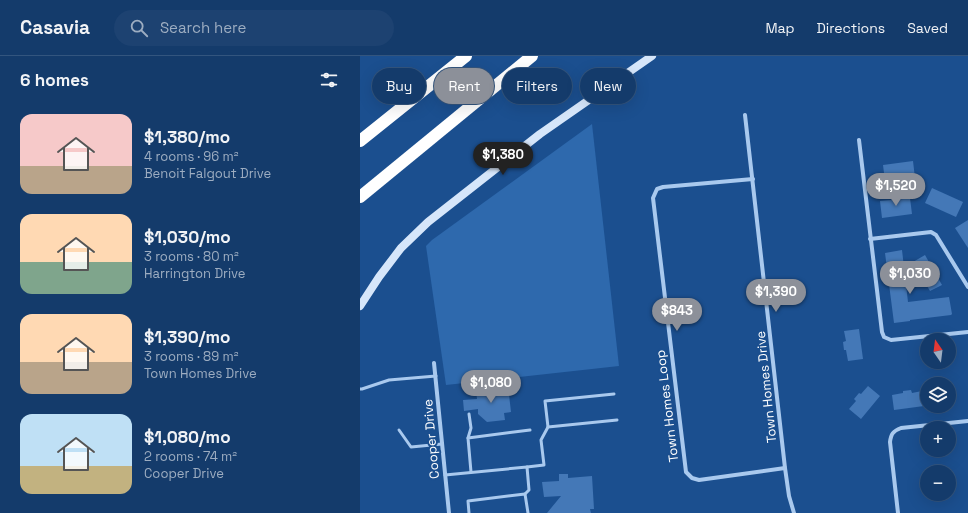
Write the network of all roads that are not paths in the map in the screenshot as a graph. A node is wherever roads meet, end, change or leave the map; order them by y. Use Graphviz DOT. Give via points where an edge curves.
graph roads {
  1 [pos="466,56"];
  2 [pos="532,56"];
  3 [pos="652,56"];
  4 [pos="745,115"];
  5 [pos="859,140"];
  6 [pos="360,141"];
  7 [pos="753,179"];
  8 [pos="361,197"];
  9 [pos="870,239"];
  10 [pos="968,288"];
  11 [pos="360,306"];
  12 [pos="968,332"];
  13 [pos="434,363"];
  14 [pos="436,376"];
  15 [pos="360,389"];
  16 [pos="614,394"];
  17 [pos="469,414"];
  18 [pos="617,420"];
  19 [pos="968,421"];
  20 [pos="548,428"];
  21 [pos="399,430"];
  22 [pos="530,430"];
  23 [pos="468,438"];
  24 [pos="442,444"];
  25 [pos="526,467"];
  26 [pos="784,468"];
  27 [pos="471,472"];
  28 [pos="445,475"];
  29 [pos="525,494"];
  30 [pos="448,513"];
  31 [pos="470,513"];
  32 [pos="528,513"];
  33 [pos="794,513"];
  34 [pos="898,513"];
  1 -- 6 [label="highway"];
  2 -- 8 [label="highway"];
  3 -- 11 [label="street" via="540,134 428,222 401,248"];
  4 -- 7 [label="street, Town Homes Drive"];
  5 -- 9 [label="street"];
  7 -- 26 [label="street, Town Homes Drive"];
  7 -- 26 [label="street, Town Homes Loop" via="663,187 657,189 653,198 686,472 699,480"];
  9 -- 10 [label="street" via="932,232"];
  9 -- 12 [label="street" via="884,337 891,340"];
  13 -- 14 [label="street, Cooper Drive"];
  14 -- 15 [label="lane" via="389,380"];
  14 -- 24 [label="street, Cooper Drive"];
  16 -- 20 [label="lane" via="544,401"];
  17 -- 23 [label="lane" via="471,428"];
  18 -- 20 [label="lane"];
  19 -- 34 [label="street" via="900,428 892,434 890,442"];
  20 -- 25 [label="lane" via="541,440 544,465"];
  21 -- 24 [label="lane" via="411,448"];
  22 -- 23 [label="lane"];
  23 -- 27 [label="lane"];
  24 -- 28 [label="street, Cooper Drive"];
  25 -- 27 [label="lane"];
  25 -- 29 [label="lane" via="529,490"];
  26 -- 33 [label="street, Town Homes Drive"];
  27 -- 28 [label="lane"];
  28 -- 30 [label="street, Cooper Drive"];
  29 -- 31 [label="lane" via="468,501"];
  29 -- 32 [label="lane"];
}
